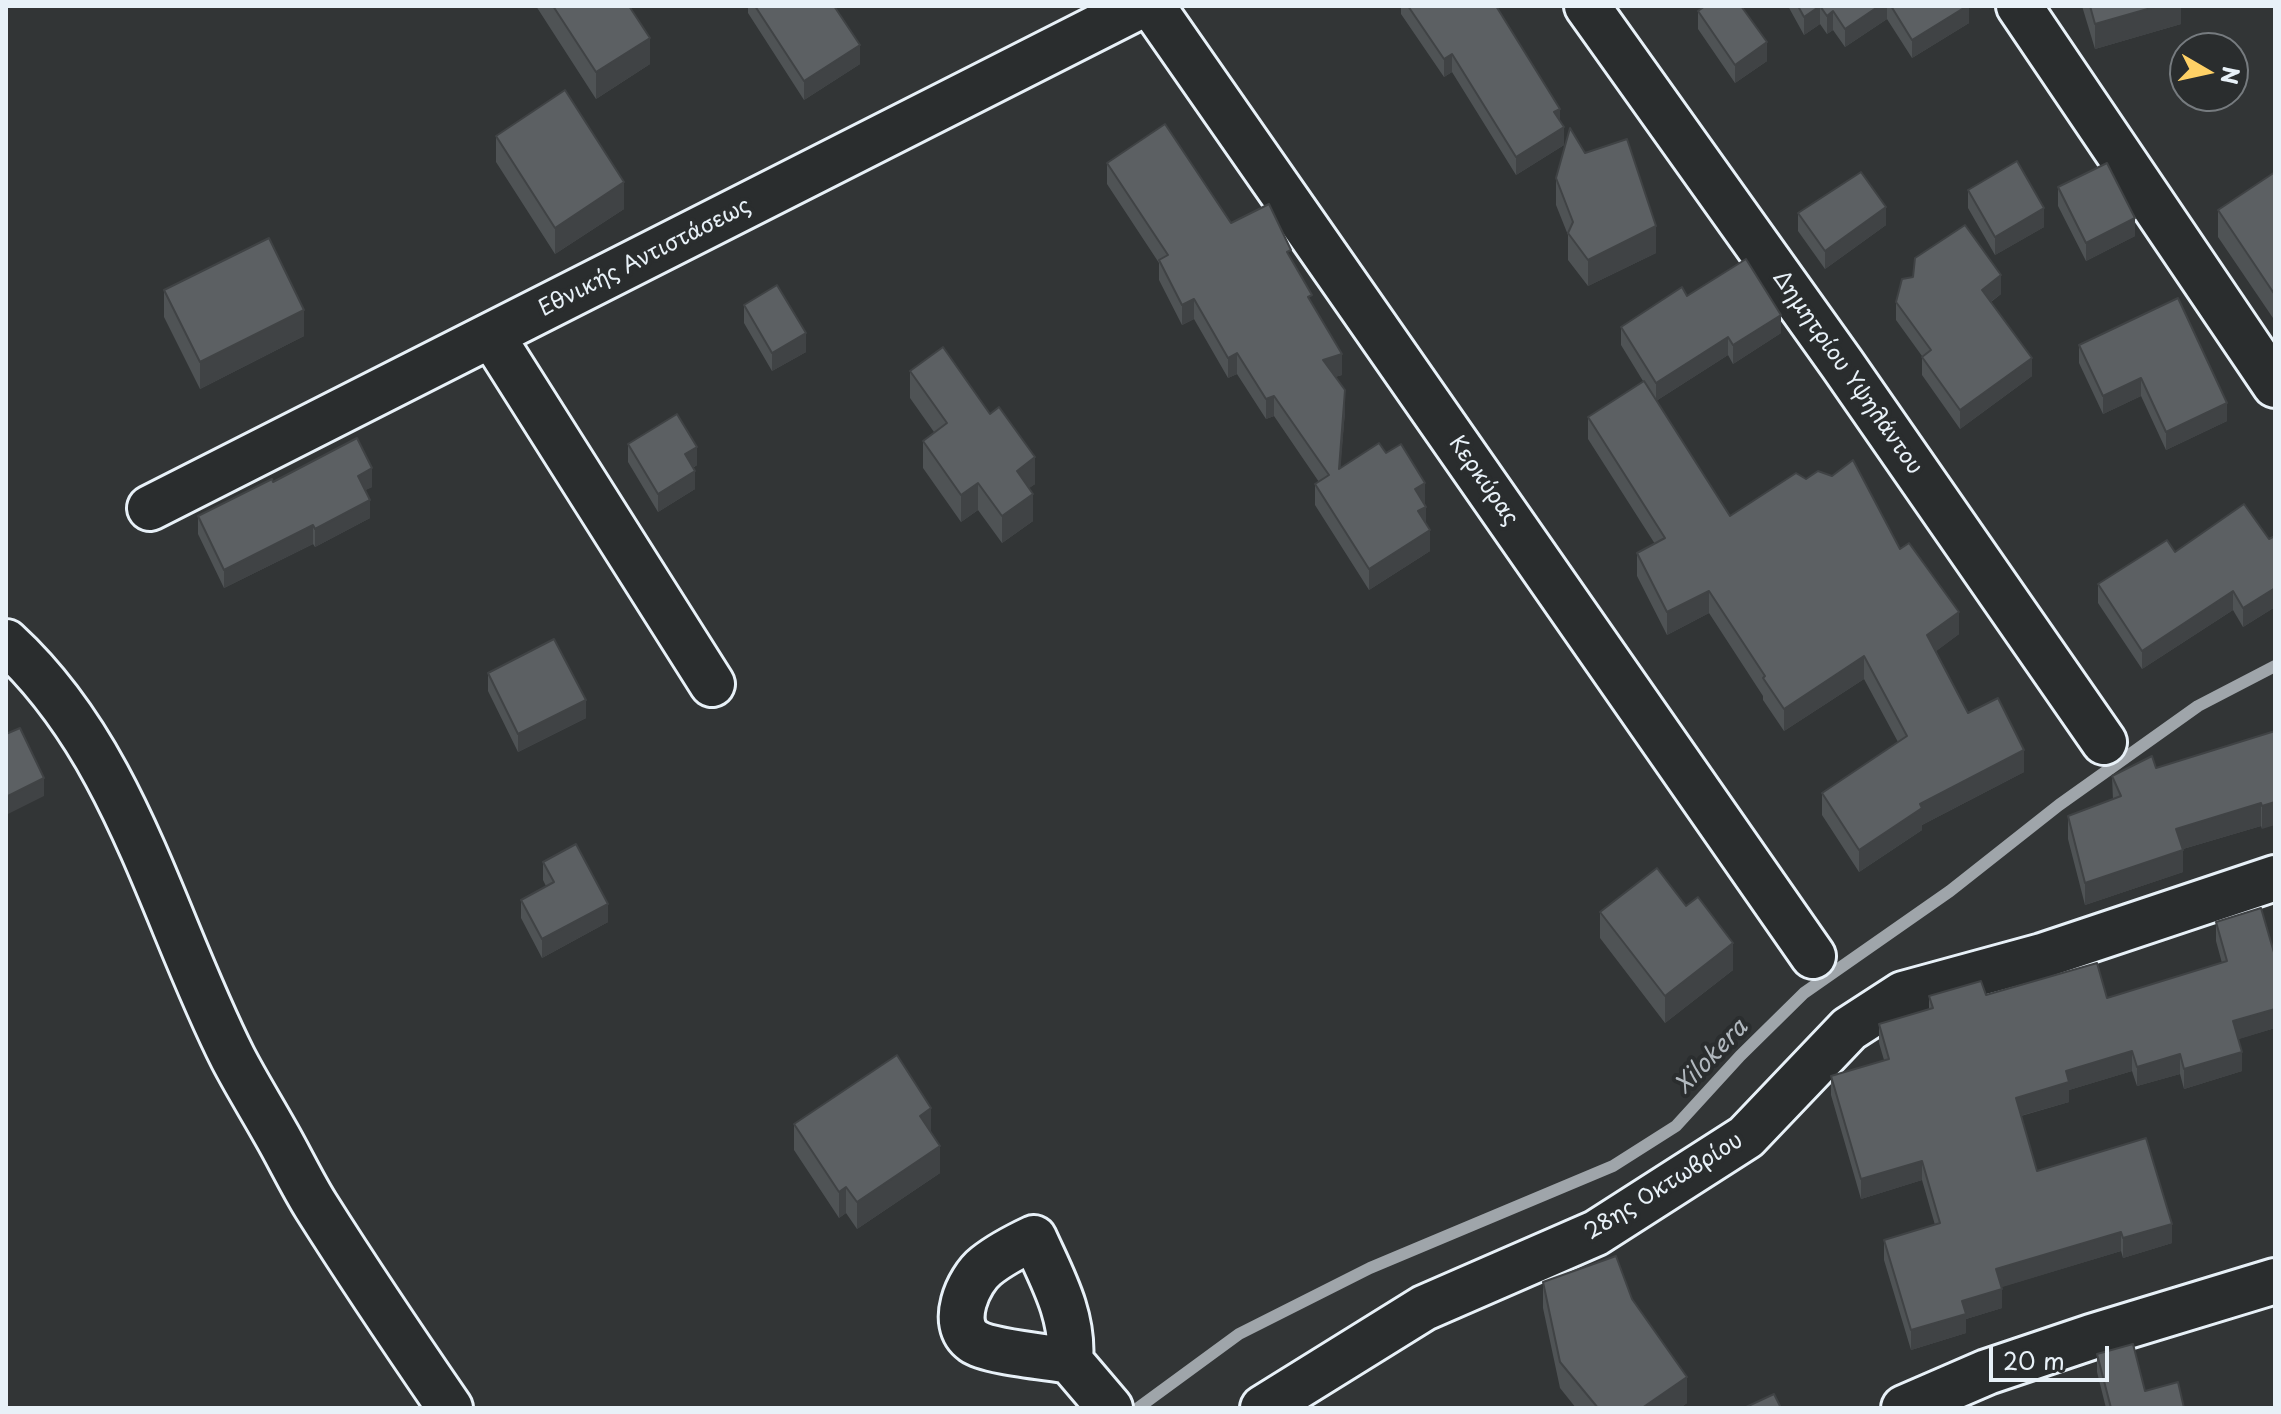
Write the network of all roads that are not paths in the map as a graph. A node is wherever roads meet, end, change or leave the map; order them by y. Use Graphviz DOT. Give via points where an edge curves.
graph roads {
  1 [pos="1140,6"];
  2 [pos="1152,6"];
  3 [pos="1587,6"];
  4 [pos="2019,6"];
  5 [pos="492,336"];
  6 [pos="2275,385"];
  7 [pos="150,508"];
  8 [pos="6,642"];
  9 [pos="712,684"];
  10 [pos="2104,742"];
  11 [pos="2275,878"];
  12 [pos="1813,956"];
  13 [pos="2275,1281"];
  14 [pos="1070,1361"];
  15 [pos="1108,1406"];
  16 [pos="450,1408"];
  17 [pos="1263,1408"];
  18 [pos="1904,1408"];
  1 -- 5 [label="street, Εθνικής Αντιστάσεως"];
  2 -- 12 [label="street, Κερκύρας"];
  3 -- 10 [label="street, Δημητρίου Υψηλάντου"];
  4 -- 6 [label="street"];
  5 -- 7 [label="street, Εθνικής Αντιστάσεως"];
  5 -- 9 [label="street"];
  8 -- 16 [label="street" via="58,696 79,727 152,870 235,1061 314,1203"];
  11 -- 17 [label="street, 28ης Οκτωβρίου" via="2042,956 1903,994 1849,1029 1746,1137 1596,1233 1424,1308"];
  13 -- 18 [label="street" via="1987,1372"];
  14 -- 15 [label="street"];
}
